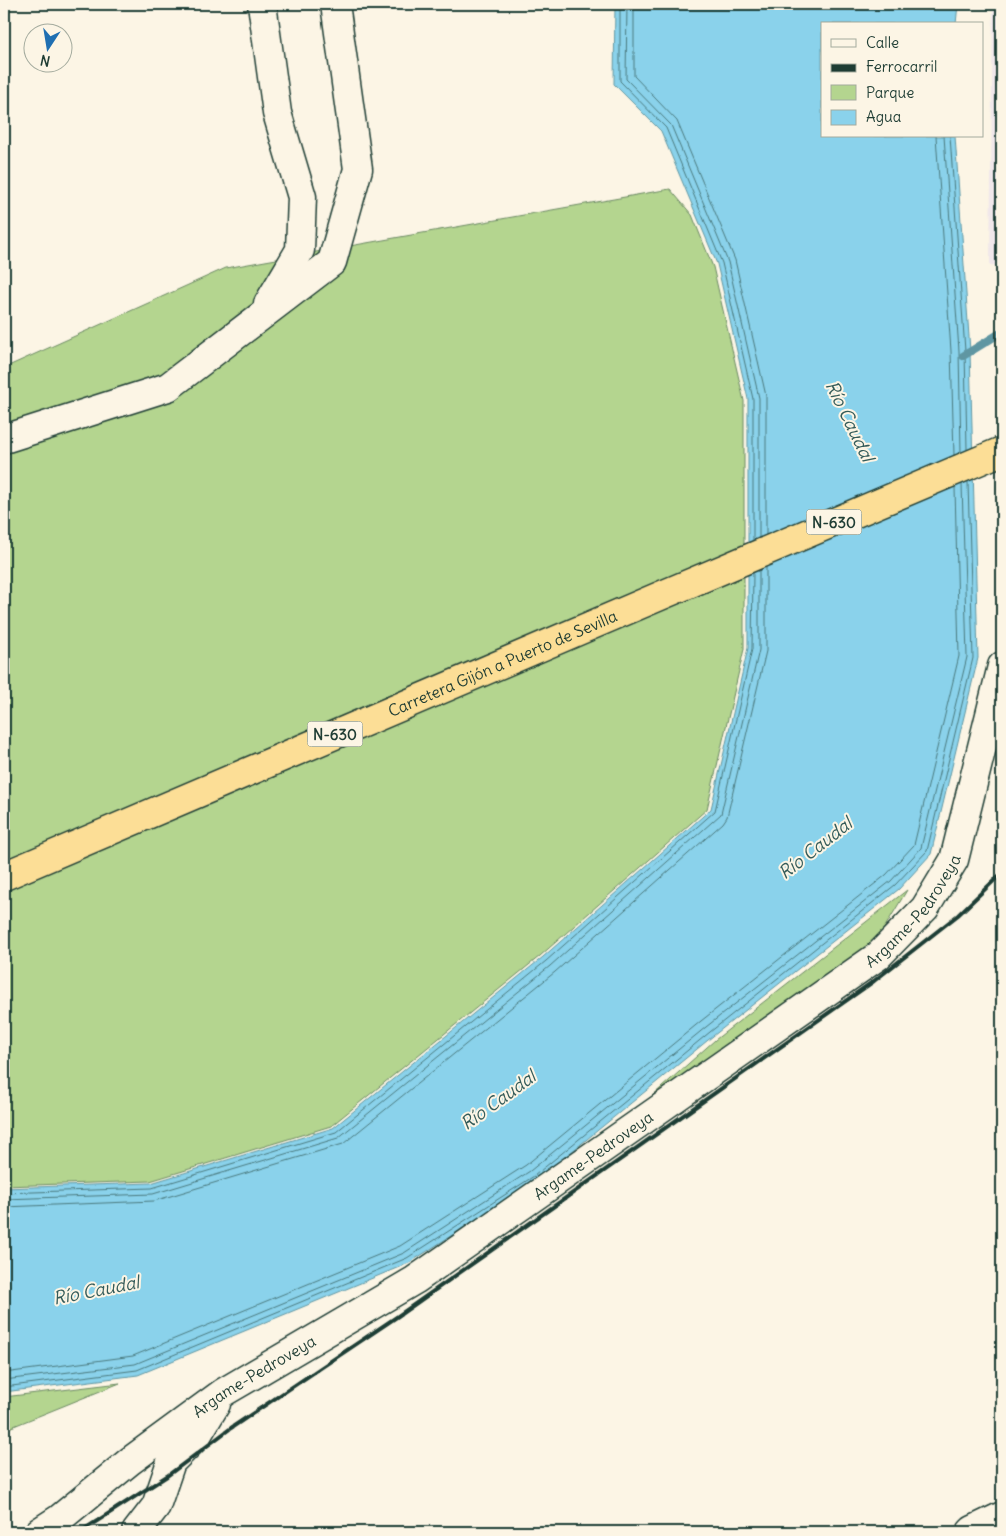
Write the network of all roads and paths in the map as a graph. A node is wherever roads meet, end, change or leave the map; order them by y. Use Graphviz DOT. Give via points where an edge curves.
graph roads {
  1 [pos="262,4"];
  2 [pos="335,4"];
  3 [pos="260,316"];
  4 [pos="4,439"];
  5 [pos="1002,451"];
  6 [pos="1002,666"];
  7 [pos="4,876"];
  8 [pos="224,1392"];
  9 [pos="1002,1516"];
  10 [pos="39,1532"];
  11 [pos="136,1532"];
  12 [pos="970,1532"];
  1 -- 3 [label="street" via="277,113 302,198 300,250"];
  2 -- 3 [label="street" via="358,169 332,262"];
  3 -- 4 [label="street" via="168,387"];
  5 -- 7 [label="highway, Carretera Gijón a Puerto de Sevilla / N-630"];
  6 -- 8 [label="street, Argame-Pedroveya" via="954,860 926,908 878,956 415,1280"];
  8 -- 10 [label="street, Argame-Pedroveya"];
  8 -- 11 [label="street" via="196,1437 171,1462 156,1506"];
  9 -- 12 [label="street"];
}
